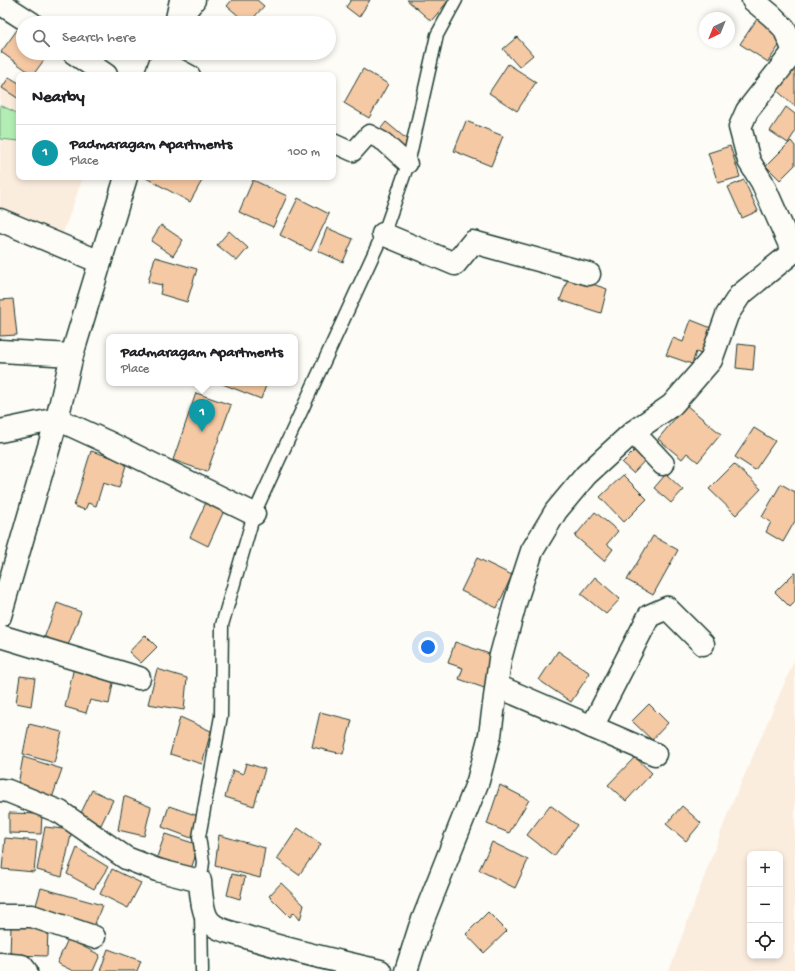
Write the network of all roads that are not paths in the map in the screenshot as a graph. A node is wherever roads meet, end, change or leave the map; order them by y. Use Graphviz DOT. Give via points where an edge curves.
graph roads {
  1 [pos="194,0"];
  2 [pos="456,0"];
  3 [pos="753,0"];
  4 [pos="0,3"];
  5 [pos="178,14"];
  6 [pos="20,16"];
  7 [pos="794,51"];
  8 [pos="84,60"];
  9 [pos="160,62"];
  10 [pos="102,72"];
  11 [pos="184,72"];
  12 [pos="336,144"];
  13 [pos="408,164"];
  14 [pos="125,180"];
  15 [pos="0,220"];
  16 [pos="383,234"];
  17 [pos="794,252"];
  18 [pos="100,262"];
  19 [pos="590,274"];
  20 [pos="0,351"];
  21 [pos="72,355"];
  22 [pos="57,419"];
  23 [pos="0,431"];
  24 [pos="633,432"];
  25 [pos="663,464"];
  26 [pos="254,514"];
  27 [pos="0,616"];
  28 [pos="0,636"];
  29 [pos="703,644"];
  30 [pos="139,678"];
  31 [pos="497,686"];
  32 [pos="592,726"];
  33 [pos="655,754"];
  34 [pos="0,790"];
  35 [pos="200,881"];
  36 [pos="0,916"];
  37 [pos="94,937"];
  38 [pos="0,964"];
  39 [pos="26,971"];
  40 [pos="202,971"];
  41 [pos="380,971"];
  42 [pos="406,971"];
  1 -- 5 [label="street"];
  2 -- 13 [label="lane" via="437,35"];
  3 -- 7 [label="street" via="784,28"];
  4 -- 6 [label="street"];
  7 -- 17 [label="street" via="747,111 740,127 748,161 762,182"];
  8 -- 10 [label="street"];
  9 -- 11 [label="street"];
  12 -- 13 [label="street" via="353,152 369,134 384,142"];
  13 -- 16 [label="lane"];
  14 -- 18 [label="street"];
  15 -- 18 [label="street"];
  16 -- 19 [label="street" via="455,264 473,242"];
  16 -- 26 [label="lane"];
  17 -- 24 [label="street" via="740,295 727,315 711,360 672,405"];
  18 -- 21 [label="street"];
  20 -- 21 [label="street"];
  21 -- 22 [label="street"];
  22 -- 23 [label="street"];
  22 -- 26 [label="street"];
  22 -- 27 [label="street"];
  24 -- 25 [label="street"];
  24 -- 31 [label="street" via="586,475 556,511 532,551 500,659"];
  26 -- 35 [label="lane" via="222,625 221,716 199,837 204,862"];
  28 -- 30 [label="street"];
  29 -- 32 [label="street" via="667,608 649,616"];
  31 -- 32 [label="street"];
  31 -- 42 [label="street" via="490,735 478,781 420,927"];
  32 -- 33 [label="street"];
  34 -- 35 [label="street" via="60,812 126,858 157,870"];
  35 -- 40 [label="lane"];
  35 -- 41 [label="street" via="206,916 209,922 219,928 273,946"];
  36 -- 37 [label="street" via="32,916"];
  38 -- 39 [label="street" via="22,966"];
}
